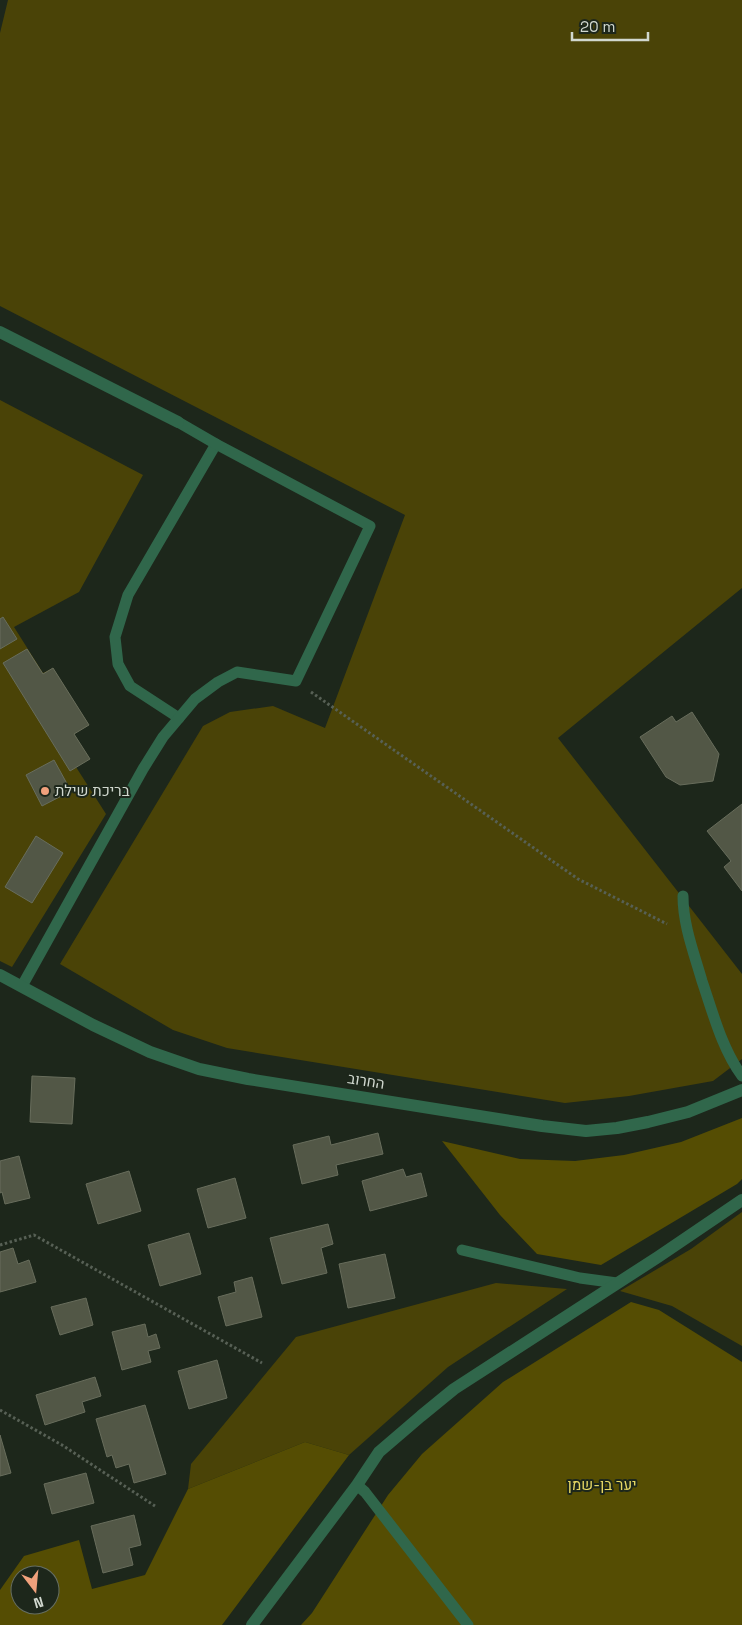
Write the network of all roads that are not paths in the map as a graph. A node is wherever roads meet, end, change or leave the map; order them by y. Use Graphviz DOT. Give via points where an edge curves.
graph roads {
  1 [pos="0,332"];
  2 [pos="178,422"];
  3 [pos="216,444"];
  4 [pos="179,718"];
  5 [pos="684,896"];
  6 [pos="0,975"];
  7 [pos="22,986"];
  8 [pos="742,1076"];
  9 [pos="742,1090"];
  10 [pos="742,1200"];
  11 [pos="462,1250"];
  12 [pos="617,1284"];
  13 [pos="357,1485"];
  14 [pos="252,1625"];
  15 [pos="468,1625"];
  1 -- 2 [label="street"];
  2 -- 3 [label="lane"];
  3 -- 4 [label="lane" via="128,595 115,637 118,664 130,686"];
  3 -- 4 [label="lane" via="370,526 296,681 237,672 195,699"];
  4 -- 7 [label="lane" via="143,769"];
  5 -- 8 [label="lane" via="683,911 714,1016 733,1063"];
  6 -- 7 [label="street, החרוב"];
  7 -- 9 [label="street, החרוב" via="142,1048 200,1069 542,1126 586,1131 625,1127 688,1112"];
  10 -- 12 [label="street"];
  11 -- 12 [label="lane"];
  12 -- 13 [label="street" via="454,1389 379,1452"];
  13 -- 14 [label="street"];
  13 -- 15 [label="lane"];
}
